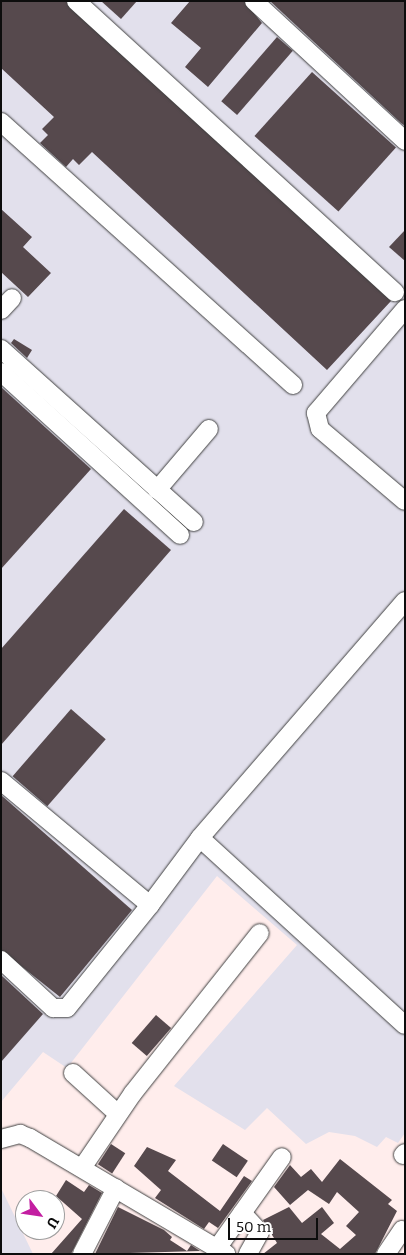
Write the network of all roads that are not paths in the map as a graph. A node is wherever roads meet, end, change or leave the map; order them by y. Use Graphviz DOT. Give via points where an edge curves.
graph roads {
  1 [pos="76,1"];
  2 [pos="254,1"];
  3 [pos="1,122"];
  4 [pos="405,141"];
  5 [pos="395,292"];
  6 [pos="405,309"];
  7 [pos="1,349"];
  8 [pos="1,372"];
  9 [pos="293,385"];
  10 [pos="210,429"];
  11 [pos="157,490"];
  12 [pos="405,501"];
  13 [pos="194,522"];
  14 [pos="180,534"];
  15 [pos="405,601"];
  16 [pos="1,781"];
  17 [pos="200,838"];
  18 [pos="150,905"];
  19 [pos="260,933"];
  20 [pos="1,960"];
  21 [pos="405,1025"];
  22 [pos="73,1073"];
  23 [pos="118,1114"];
  24 [pos="1,1139"];
  25 [pos="282,1157"];
  26 [pos="82,1168"];
  27 [pos="116,1188"];
  28 [pos="242,1213"];
  29 [pos="402,1230"];
  30 [pos="222,1251"];
  31 [pos="82,1254"];
  32 [pos="248,1254"];
  33 [pos="386,1254"];
  1 -- 5 [label="street"];
  2 -- 4 [label="street"];
  3 -- 9 [label="street"];
  6 -- 12 [label="street" via="322,401 316,420 320,429"];
  7 -- 11 [label="street"];
  8 -- 14 [label="street"];
  10 -- 11 [label="street"];
  11 -- 13 [label="street"];
  15 -- 17 [label="street"];
  16 -- 18 [label="street"];
  17 -- 18 [label="street"];
  17 -- 21 [label="street"];
  18 -- 20 [label="street" via="67,1008 53,1008"];
  19 -- 23 [label="street"];
  22 -- 23 [label="street"];
  23 -- 26 [label="street"];
  24 -- 26 [label="street" via="20,1134"];
  25 -- 28 [label="street"];
  26 -- 27 [label="street"];
  27 -- 30 [label="street"];
  27 -- 31 [label="street"];
  28 -- 30 [label="street"];
  28 -- 32 [label="street" via="260,1232"];
  29 -- 33 [label="street"];
}
